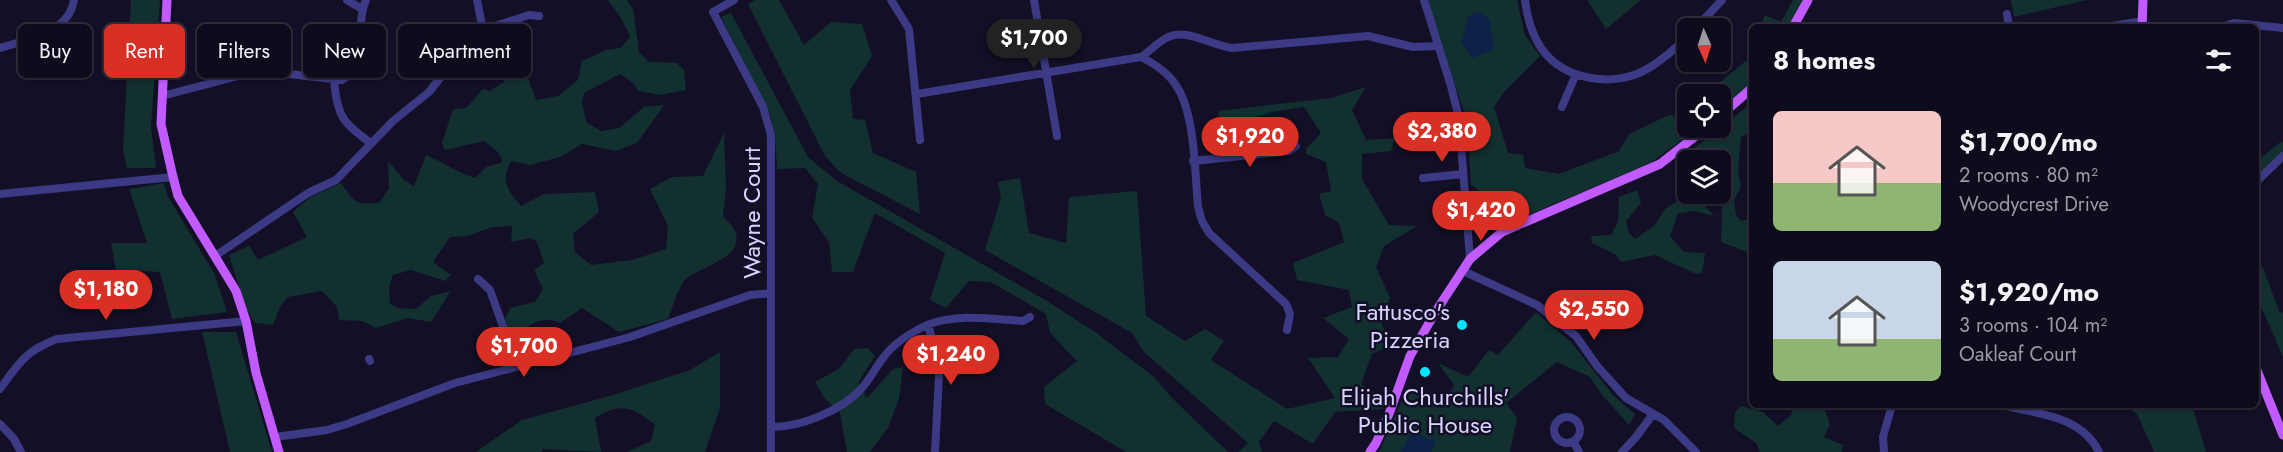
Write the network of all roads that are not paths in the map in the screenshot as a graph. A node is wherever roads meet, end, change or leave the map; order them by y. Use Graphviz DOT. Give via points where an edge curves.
graph roads {
  1 [pos="74,0"];
  2 [pos="166,0"];
  3 [pos="347,0"];
  4 [pos="366,0"];
  5 [pos="477,0"];
  6 [pos="734,0"];
  7 [pos="891,0"];
  8 [pos="1035,0"];
  9 [pos="1424,0"];
  10 [pos="1525,0"];
  11 [pos="1722,0"];
  12 [pos="1808,0"];
  13 [pos="2143,0"];
  14 [pos="362,9"];
  15 [pos="2007,14"];
  16 [pos="539,16"];
  17 [pos="1705,18"];
  18 [pos="482,24"];
  19 [pos="501,24"];
  20 [pos="1795,24"];
  21 [pos="2009,24"];
  22 [pos="2142,24"];
  23 [pos="2259,27"];
  24 [pos="2283,28"];
  25 [pos="1438,46"];
  26 [pos="1677,46"];
  27 [pos="0,48"];
  28 [pos="1141,57"];
  29 [pos="1047,74"];
  30 [pos="1576,74"];
  31 [pos="440,78"];
  32 [pos="334,80"];
  33 [pos="1749,91"];
  34 [pos="917,94"];
  35 [pos="162,96"];
  36 [pos="1731,106"];
  37 [pos="1562,107"];
  38 [pos="1057,136"];
  39 [pos="1693,138"];
  40 [pos="920,140"];
  41 [pos="371,143"];
  42 [pos="1296,146"];
  43 [pos="2283,156"];
  44 [pos="1193,161"];
  45 [pos="1463,174"];
  46 [pos="172,177"];
  47 [pos="1423,178"];
  48 [pos="2259,179"];
  49 [pos="0,194"];
  50 [pos="215,256"];
  51 [pos="1470,259"];
  52 [pos="1463,271"];
  53 [pos="478,279"];
  54 [pos="771,293"];
  55 [pos="1030,317"];
  56 [pos="246,321"];
  57 [pos="928,325"];
  58 [pos="1287,330"];
  59 [pos="517,366"];
  60 [pos="2259,375"];
  61 [pos="0,389"];
  62 [pos="1892,408"];
  63 [pos="2013,408"];
  64 [pos="1653,414"];
  65 [pos="0,424"];
  66 [pos="771,427"];
  67 [pos="2283,435"];
  68 [pos="274,437"];
  69 [pos="1573,441"];
  70 [pos="21,452"];
  71 [pos="279,452"];
  72 [pos="771,452"];
  73 [pos="935,452"];
  74 [pos="1370,452"];
  75 [pos="1580,452"];
  76 [pos="1622,452"];
  77 [pos="1696,452"];
  78 [pos="1884,452"];
  79 [pos="2099,452"];
  1 -- 27 [label="street" via="65,22 54,30"];
  2 -- 35 [label="main road"];
  3 -- 14 [label="street"];
  4 -- 14 [label="street"];
  5 -- 18 [label="street"];
  6 -- 54 [label="street, Wayne Court" via="713,12 769,121"];
  7 -- 34 [label="street" via="909,28"];
  8 -- 29 [label="street"];
  9 -- 25 [label="street"];
  10 -- 30 [label="street" via="1542,49"];
  11 -- 17 [label="street"];
  12 -- 20 [label="main road"];
  13 -- 22 [label="main road"];
  14 -- 32 [label="street" via="358,62 349,76"];
  15 -- 21 [label="street"];
  16 -- 19 [label="street" via="529,15"];
  23 -- 24 [label="street"];
  25 -- 28 [label="street" via="1413,47 1368,36 1232,48 1178,35 1168,37"];
  25 -- 45 [label="street" via="1459,118"];
  26 -- 30 [label="street" via="1631,76 1600,79"];
  28 -- 29 [label="street"];
  28 -- 44 [label="street" via="1156,65 1177,86 1189,119"];
  29 -- 34 [label="street"];
  29 -- 38 [label="street"];
  30 -- 37 [label="street"];
  31 -- 41 [label="street"];
  32 -- 35 [label="street" via="246,74"];
  32 -- 41 [label="street" via="338,112 350,128"];
  33 -- 36 [label="main road"];
  34 -- 40 [label="street"];
  35 -- 46 [label="main road" via="161,124"];
  39 -- 51 [label="main road" via="1660,164 1503,232"];
  41 -- 50 [label="street" via="336,180 308,193"];
  42 -- 44 [label="street" via="1289,151"];
  43 -- 48 [label="street"];
  44 -- 58 [label="street" via="1202,221 1220,244 1286,304 1290,314"];
  45 -- 47 [label="street"];
  45 -- 51 [label="street"];
  46 -- 49 [label="street"];
  46 -- 50 [label="main road" via="178,196"];
  50 -- 56 [label="main road" via="236,291"];
  51 -- 52 [label="main road"];
  52 -- 64 [label="street" via="1537,305 1576,336 1626,398"];
  52 -- 74 [label="main road" via="1410,356"];
  53 -- 59 [label="street" via="490,290"];
  54 -- 59 [label="street" via="750,295 630,337"];
  54 -- 66 [label="street, Wayne Court"];
  55 -- 57 [label="street" via="1023,321 952,319"];
  56 -- 61 [label="street" via="57,339 24,356"];
  56 -- 68 [label="main road"];
  57 -- 66 [label="street" via="885,356 846,401 802,423"];
  57 -- 73 [label="street" via="938,358"];
  59 -- 68 [label="street" via="455,383 347,424"];
  60 -- 67 [label="main road"];
  62 -- 78 [label="street" via="1883,437"];
  63 -- 79 [label="street" via="2075,425"];
  64 -- 76 [label="street"];
  64 -- 77 [label="street"];
  65 -- 70 [label="street"];
  66 -- 72 [label="street, Wayne Court"];
  68 -- 71 [label="main road"];
  69 -- 75 [label="street"];
}
